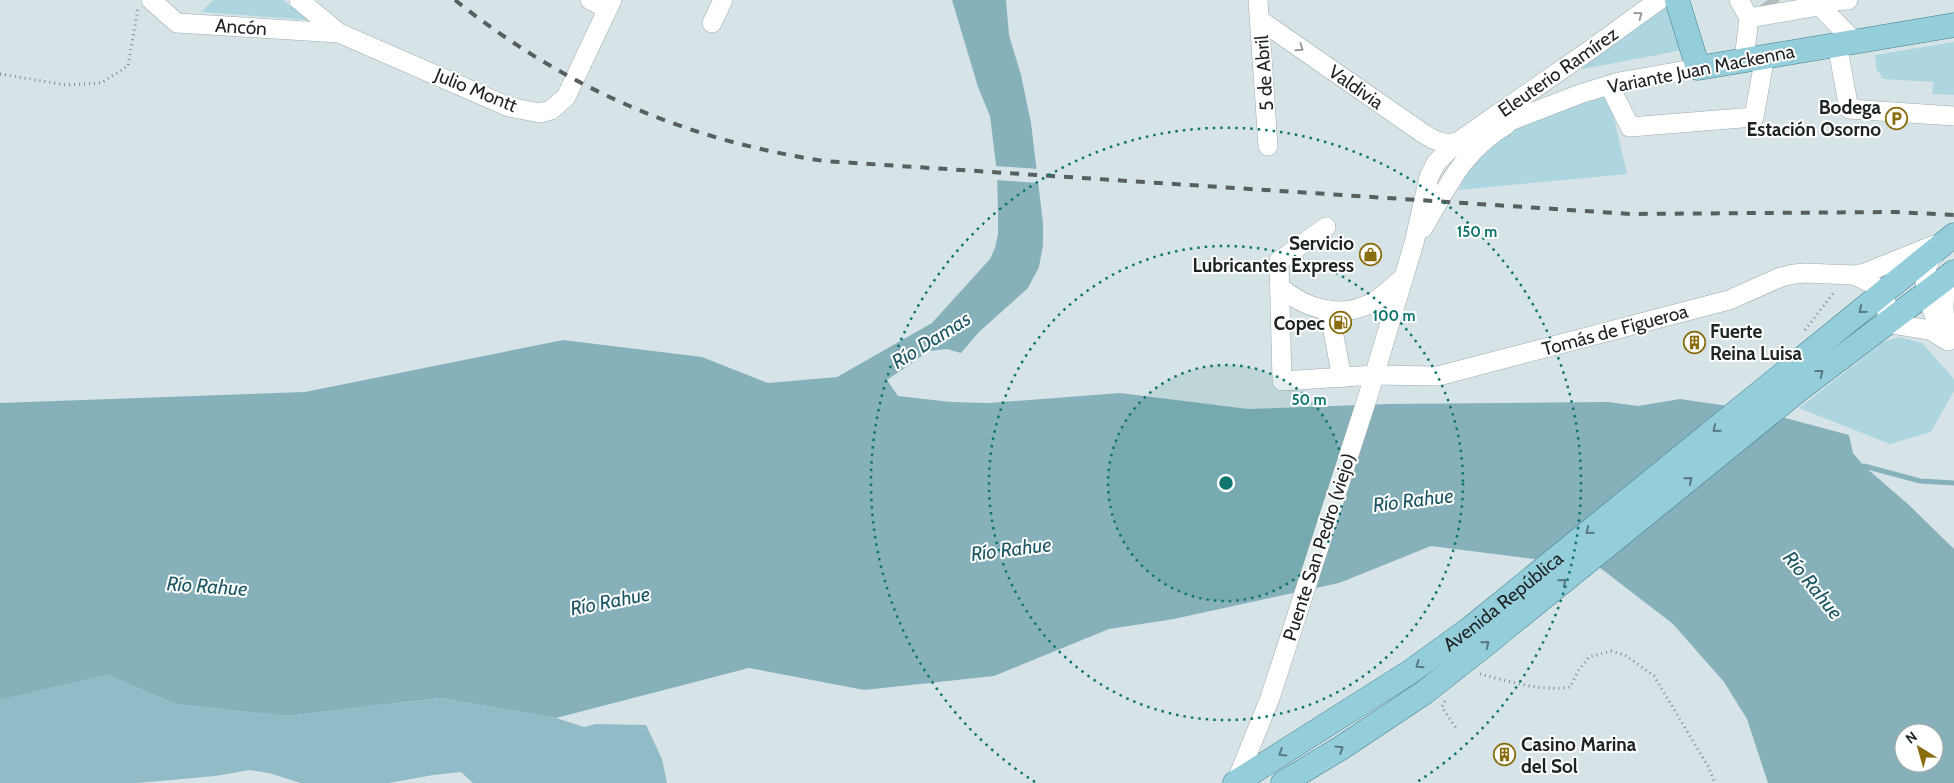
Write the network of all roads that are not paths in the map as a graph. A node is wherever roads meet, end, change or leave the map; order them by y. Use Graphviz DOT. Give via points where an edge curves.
graph roads {
  1 [pos="151,0"];
  2 [pos="299,0"];
  3 [pos="590,0"];
  4 [pos="722,0"];
  5 [pos="1258,0"];
  6 [pos="1659,0"];
  7 [pos="1677,0"];
  8 [pos="1739,0"];
  9 [pos="1848,0"];
  10 [pos="1816,3"];
  11 [pos="610,5"];
  12 [pos="1749,18"];
  13 [pos="1260,20"];
  14 [pos="712,23"];
  15 [pos="1954,25"];
  16 [pos="340,33"];
  17 [pos="1845,42"];
  18 [pos="1590,50"];
  19 [pos="1754,58"];
  20 [pos="1698,68"];
  21 [pos="1609,85"];
  22 [pos="1529,112"];
  23 [pos="1954,116"];
  24 [pos="1404,121"];
  25 [pos="1431,138"];
  26 [pos="1456,143"];
  27 [pos="1268,146"];
  28 [pos="1429,177"];
  29 [pos="1445,191"];
  30 [pos="1326,227"];
  31 [pos="1953,236"];
  32 [pos="1414,242"];
  33 [pos="1954,272"];
  34 [pos="1850,274"];
  35 [pos="1403,278"];
  36 [pos="1279,286"];
  37 [pos="1927,292"];
  38 [pos="1883,293"];
  39 [pos="1329,310"];
  40 [pos="1886,324"];
  41 [pos="1951,345"];
  42 [pos="1374,375"];
  43 [pos="1342,378"];
  44 [pos="1368,396"];
  45 [pos="1236,782"];
  46 [pos="1283,783"];
  1 -- 16 [label="street, Ancón" via="177,23"];
  2 -- 16 [label="street"];
  3 -- 11 [label="street"];
  4 -- 14 [label="street"];
  5 -- 13 [label="street, 5 de Abril"];
  18 -- 6 [label="street, Eleuterio Ramírez, one-way"];
  7 -- 20 [label="main road"];
  8 -- 12 [label="street"];
  9 -- 10 [label="street"];
  10 -- 12 [label="street" via="1775,9"];
  10 -- 17 [label="street"];
  11 -- 16 [label="street, Julio Montt" via="566,97 551,110 540,113 509,107"];
  12 -- 19 [label="street"];
  13 -- 24 [label="street, Valdivia, one-way"];
  13 -- 27 [label="street, 5 de Abril"];
  15 -- 17 [label="main road, Variante Juan Mackenna"];
  17 -- 19 [label="main road, Variante Juan Mackenna"];
  17 -- 23 [label="street" via="1849,109"];
  18 -- 25 [label="street" via="1559,62 1454,133"];
  18 -- 26 [label="street, Eleuterio Ramírez"];
  19 -- 20 [label="main road, Variante Juan Mackenna"];
  19 -- 21 [label="street" via="1754,117 1630,127"];
  20 -- 21 [label="street, Variante Juan Mackenna"];
  21 -- 22 [label="street, Variante Juan Mackenna"];
  22 -- 26 [label="street, Variante Juan Mackenna"];
  22 -- 29 [label="street" via="1497,130 1476,147 1458,168"];
  24 -- 25 [label="street, Valdivia"];
  24 -- 28 [label="street" via="1425,152"];
  25 -- 26 [label="street, Valdivia" via="1442,143"];
  26 -- 28 [label="street, Eleuterio Ramírez" via="1436,163"];
  26 -- 29 [label="street, Eleuterio Ramírez" via="1447,167"];
  28 -- 32 [label="street, Eleuterio Ramírez"];
  29 -- 32 [label="street, Eleuterio Ramírez"];
  30 -- 36 [label="street" via="1279,261"];
  31 -- 34 [label="street, Tomás de Figueroa" via="1865,273"];
  31 -- 37 [label="street" via="1927,265"];
  31 -- 38 [label="main road, Avenida República"];
  32 -- 35 [label="street, Eleuterio Ramírez"];
  33 -- 37 [label="main road, Avenida República"];
  33 -- 41 [label="street" via="1943,298"];
  34 -- 38 [label="street, Tomás de Figueroa" via="1873,284"];
  34 -- 42 [label="street, Tomás de Figueroa" via="1788,276 1729,300 1438,376"];
  35 -- 39 [label="street" via="1382,296 1363,306"];
  35 -- 42 [label="street, Eleuterio Ramírez"];
  36 -- 39 [label="street" via="1302,302"];
  36 -- 43 [label="street, Tomás de Figueroa" via="1282,382"];
  37 -- 40 [label="main road, Avenida República"];
  37 -- 41 [label="street" via="1938,323"];
  38 -- 40 [label="street" via="1888,312"];
  38 -- 45 [label="main road, Avenida República, one-way" via="1449,644"];
  39 -- 43 [label="street"];
  40 -- 41 [label="street" via="1930,330"];
  46 -- 40 [label="main road, Avenida República, one-way" via="1425,692"];
  42 -- 43 [label="street, Tomás de Figueroa"];
  42 -- 44 [label="street, Eleuterio Ramírez"];
  44 -- 45 [label="street, Puente San Pedro (viejo)" via="1270,698"];
}
